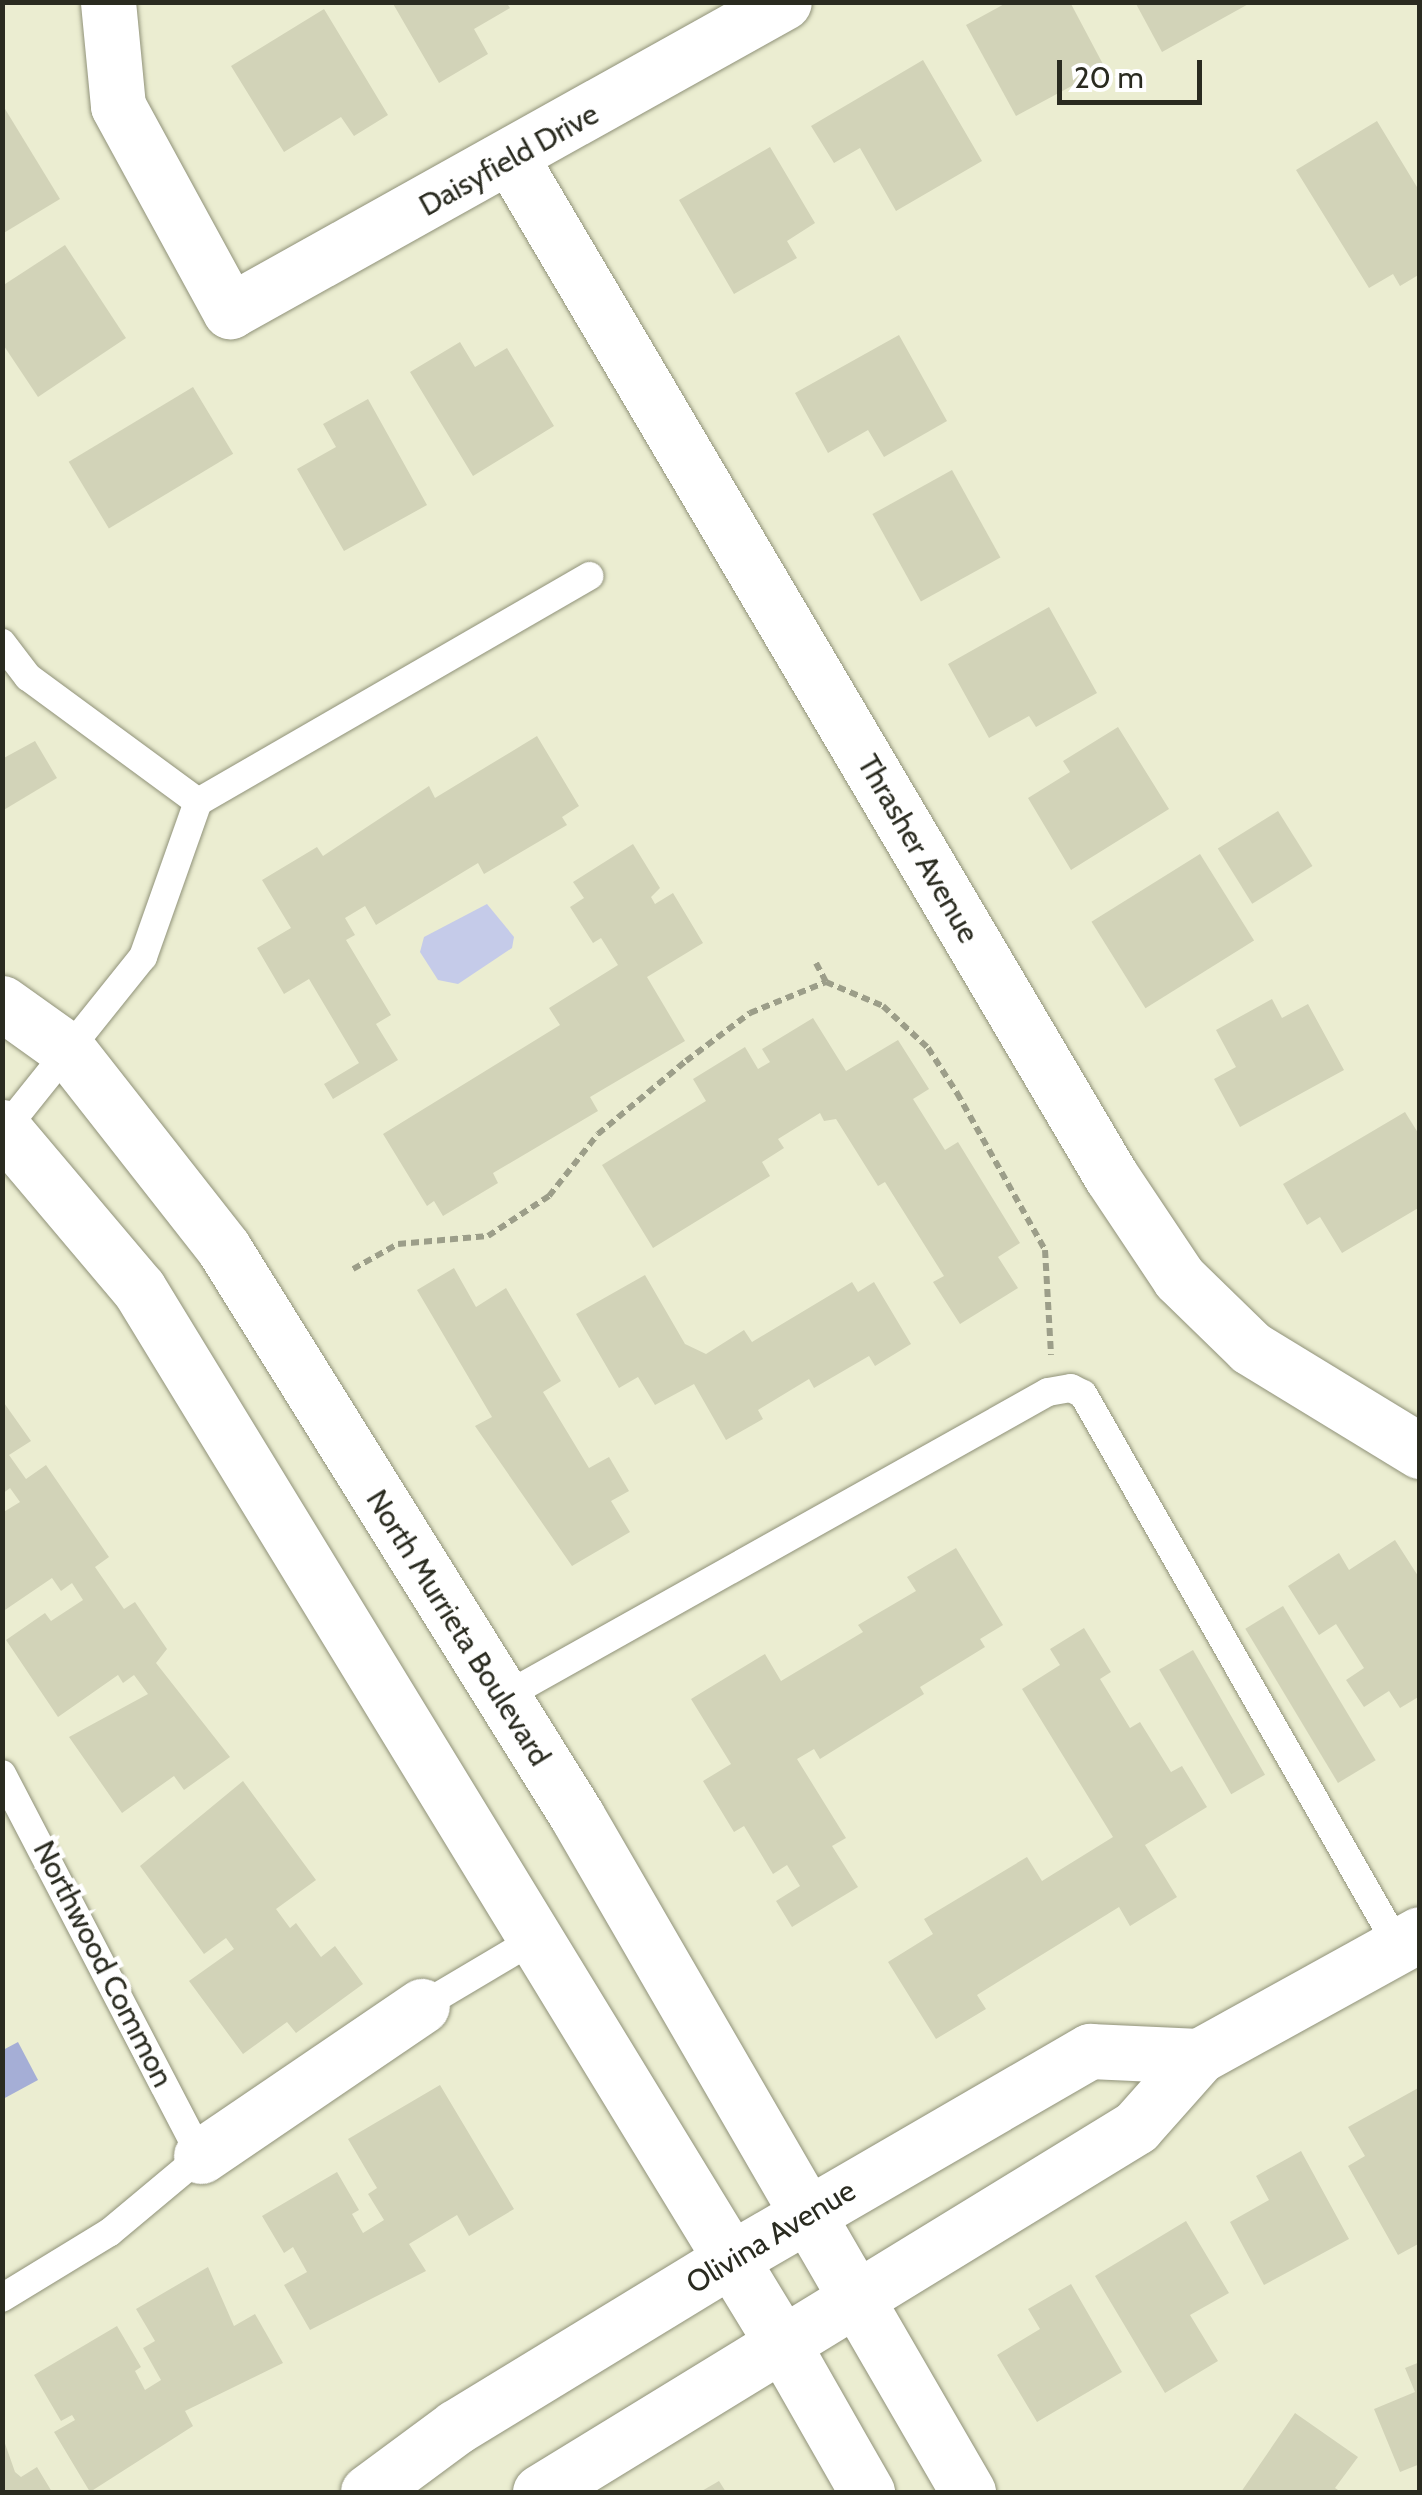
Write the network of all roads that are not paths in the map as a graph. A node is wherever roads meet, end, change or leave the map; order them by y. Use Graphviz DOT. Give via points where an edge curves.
graph roads {
  1 [pos="108,2"];
  2 [pos="784,2"];
  3 [pos="512,160"];
  4 [pos="589,576"];
  5 [pos="2,644"];
  6 [pos="198,802"];
  7 [pos="2,1003"];
  8 [pos="69,1051"];
  9 [pos="4,1128"];
  10 [pos="1420,1451"];
  11 [pos="500,1699"];
  12 [pos="2,1774"];
  13 [pos="533,1940"];
  14 [pos="1409,1940"];
  15 [pos="422,2006"];
  16 [pos="1199,2056"];
  17 [pos="201,2156"];
  18 [pos="806,2215"];
  19 [pos="732,2259"];
  20 [pos="2,2298"];
  21 [pos="855,2298"];
  22 [pos="782,2343"];
  23 [pos="368,2492"];
  24 [pos="540,2492"];
  25 [pos="867,2492"];
  26 [pos="968,2492"];
  1 -- 3 [label="street, Daisyfield Drive" via="118,106 230,311"];
  2 -- 3 [label="street, Daisyfield Drive"];
  3 -- 10 [label="street, Thrasher Avenue" via="1110,1176 1179,1278 1251,1348"];
  4 -- 6 [label="lane"];
  5 -- 6 [label="lane" via="28,677"];
  6 -- 8 [label="lane" via="142,957"];
  7 -- 8 [label="street, North Murrieta Boulevard"];
  8 -- 9 [label="lane"];
  8 -- 11 [label="street, North Murrieta Boulevard" via="224,1249"];
  9 -- 13 [label="street" via="139,1289"];
  11 -- 14 [label="lane" via="1048,1392 1071,1388 1083,1394"];
  11 -- 18 [label="street, North Murrieta Boulevard" via="577,1816"];
  12 -- 17 [label="lane, Northwood Common"];
  13 -- 15 [label="lane"];
  13 -- 19 [label="street"];
  14 -- 16 [label="street"];
  15 -- 17 [label="street"];
  16 -- 18 [label="street, Olivina Avenue" via="1090,2051"];
  16 -- 21 [label="street" via="1136,2128"];
  17 -- 20 [label="lane" via="110,2232"];
  18 -- 19 [label="street, Olivina Avenue"];
  18 -- 21 [label="street, North Murrieta Boulevard"];
  19 -- 22 [label="street"];
  19 -- 23 [label="street, Olivina Avenue" via="456,2428"];
  21 -- 22 [label="street"];
  21 -- 26 [label="street, North Murrieta Boulevard"];
  22 -- 24 [label="street"];
  22 -- 25 [label="street"];
}
